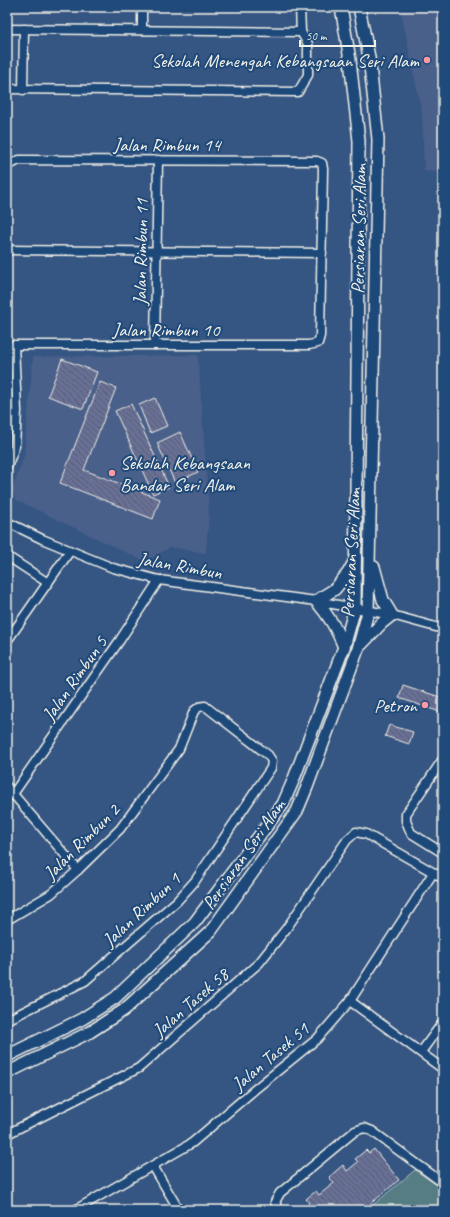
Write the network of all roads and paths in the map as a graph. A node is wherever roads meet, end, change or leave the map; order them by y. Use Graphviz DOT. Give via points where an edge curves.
graph roads {
  1 [pos="142,7"];
  2 [pos="300,7"];
  3 [pos="341,7"];
  4 [pos="359,7"];
  5 [pos="7,29"];
  6 [pos="24,29"];
  7 [pos="142,30"];
  8 [pos="302,32"];
  9 [pos="7,89"];
  10 [pos="23,90"];
  11 [pos="158,160"];
  12 [pos="13,163"];
  13 [pos="7,250"];
  14 [pos="156,252"];
  15 [pos="322,253"];
  16 [pos="155,345"];
  17 [pos="7,467"];
  18 [pos="7,522"];
  19 [pos="370,550"];
  20 [pos="70,552"];
  21 [pos="7,556"];
  22 [pos="356,559"];
  23 [pos="159,580"];
  24 [pos="48,583"];
  25 [pos="316,601"];
  26 [pos="355,608"];
  27 [pos="368,612"];
  28 [pos="392,615"];
  29 [pos="443,629"];
  30 [pos="7,641"];
  31 [pos="359,646"];
  32 [pos="344,647"];
  33 [pos="199,706"];
  34 [pos="443,759"];
  35 [pos="7,787"];
  36 [pos="10,795"];
  37 [pos="443,853"];
  38 [pos="78,870"];
  39 [pos="433,872"];
  40 [pos="443,878"];
  41 [pos="7,920"];
  42 [pos="350,1000"];
  43 [pos="7,1020"];
  44 [pos="443,1022"];
  45 [pos="421,1052"];
  46 [pos="7,1056"];
  47 [pos="443,1069"];
  48 [pos="7,1073"];
  49 [pos="7,1134"];
  50 [pos="154,1166"];
  51 [pos="443,1183"];
  52 [pos="75,1210"];
  53 [pos="179,1210"];
  54 [pos="279,1210"];
  1 -- 7 [label="street"];
  2 -- 8 [label="street"];
  3 -- 22 [label="main road, Persiaran Seri Alam" via="359,141"];
  4 -- 19 [label="main road, Persiaran Seri Alam" via="369,57 378,139"];
  5 -- 6 [label="street"];
  6 -- 7 [label="street"];
  6 -- 10 [label="street"];
  7 -- 8 [label="street"];
  8 -- 10 [label="street" via="308,44 308,75 298,92"];
  9 -- 10 [label="street"];
  11 -- 12 [label="street, Jalan Rimbun 14" via="19,160"];
  11 -- 14 [label="street, Jalan Rimbun 11"];
  11 -- 15 [label="street, Jalan Rimbun 14" via="322,163"];
  13 -- 14 [label="street"];
  14 -- 15 [label="street"];
  14 -- 16 [label="street, Jalan Rimbun 11"];
  15 -- 16 [label="street, Jalan Rimbun 10" via="318,343"];
  16 -- 17 [label="street, Jalan Rimbun 10" via="14,345 17,411 15,446"];
  18 -- 20 [label="street, Jalan Rimbun"];
  19 -- 27 [label="main road, Persiaran Seri Alam"];
  19 -- 28 [label="main road" via="378,586"];
  20 -- 23 [label="street, Jalan Rimbun" via="113,568"];
  20 -- 24 [label="street"];
  21 -- 24 [label="street"];
  22 -- 25 [label="main road" via="335,589"];
  22 -- 26 [label="main road, Persiaran Seri Alam"];
  23 -- 25 [label="street, Jalan Rimbun"];
  23 -- 36 [label="street, Jalan Rimbun 5" via="120,640"];
  24 -- 30 [label="street"];
  25 -- 26 [label="street, Jalan Rimbun"];
  25 -- 32 [label="main road" via="335,625"];
  26 -- 27 [label="street, Jalan Rimbun"];
  26 -- 32 [label="main road, Persiaran Seri Alam"];
  27 -- 28 [label="street, Jalan Rimbun"];
  27 -- 31 [label="main road, Persiaran Seri Alam"];
  28 -- 29 [label="street, Jalan Rimbun"];
  28 -- 31 [label="main road"];
  31 -- 48 [label="main road, Persiaran Seri Alam" via="297,811 211,931 124,1010 90,1032"];
  32 -- 46 [label="main road, Persiaran Seri Alam" via="283,804 196,922 115,998 82,1019"];
  33 -- 38 [label="street, Jalan Rimbun 2" via="194,711 179,749 120,829"];
  33 -- 43 [label="street, Jalan Rimbun 1" via="205,706 268,755 272,761 271,768 194,881 177,901 85,981"];
  34 -- 37 [label="street" via="406,814 411,833"];
  35 -- 36 [label="street"];
  36 -- 38 [label="street"];
  38 -- 41 [label="street, Jalan Rimbun 2" via="51,894"];
  39 -- 40 [label="street"];
  39 -- 42 [label="street, Jalan Tasek 51"];
  39 -- 49 [label="street, Jalan Tasek 58" via="366,834 356,832 347,840 286,929 259,963 139,1068"];
  42 -- 45 [label="street"];
  42 -- 50 [label="street, Jalan Tasek 51" via="317,1039 192,1144"];
  44 -- 45 [label="street"];
  45 -- 47 [label="street"];
  50 -- 52 [label="street, Jalan Tasek 51"];
  50 -- 53 [label="street"];
  51 -- 54 [label="street" via="372,1131 364,1128 355,1131 280,1193 276,1202"];
}
